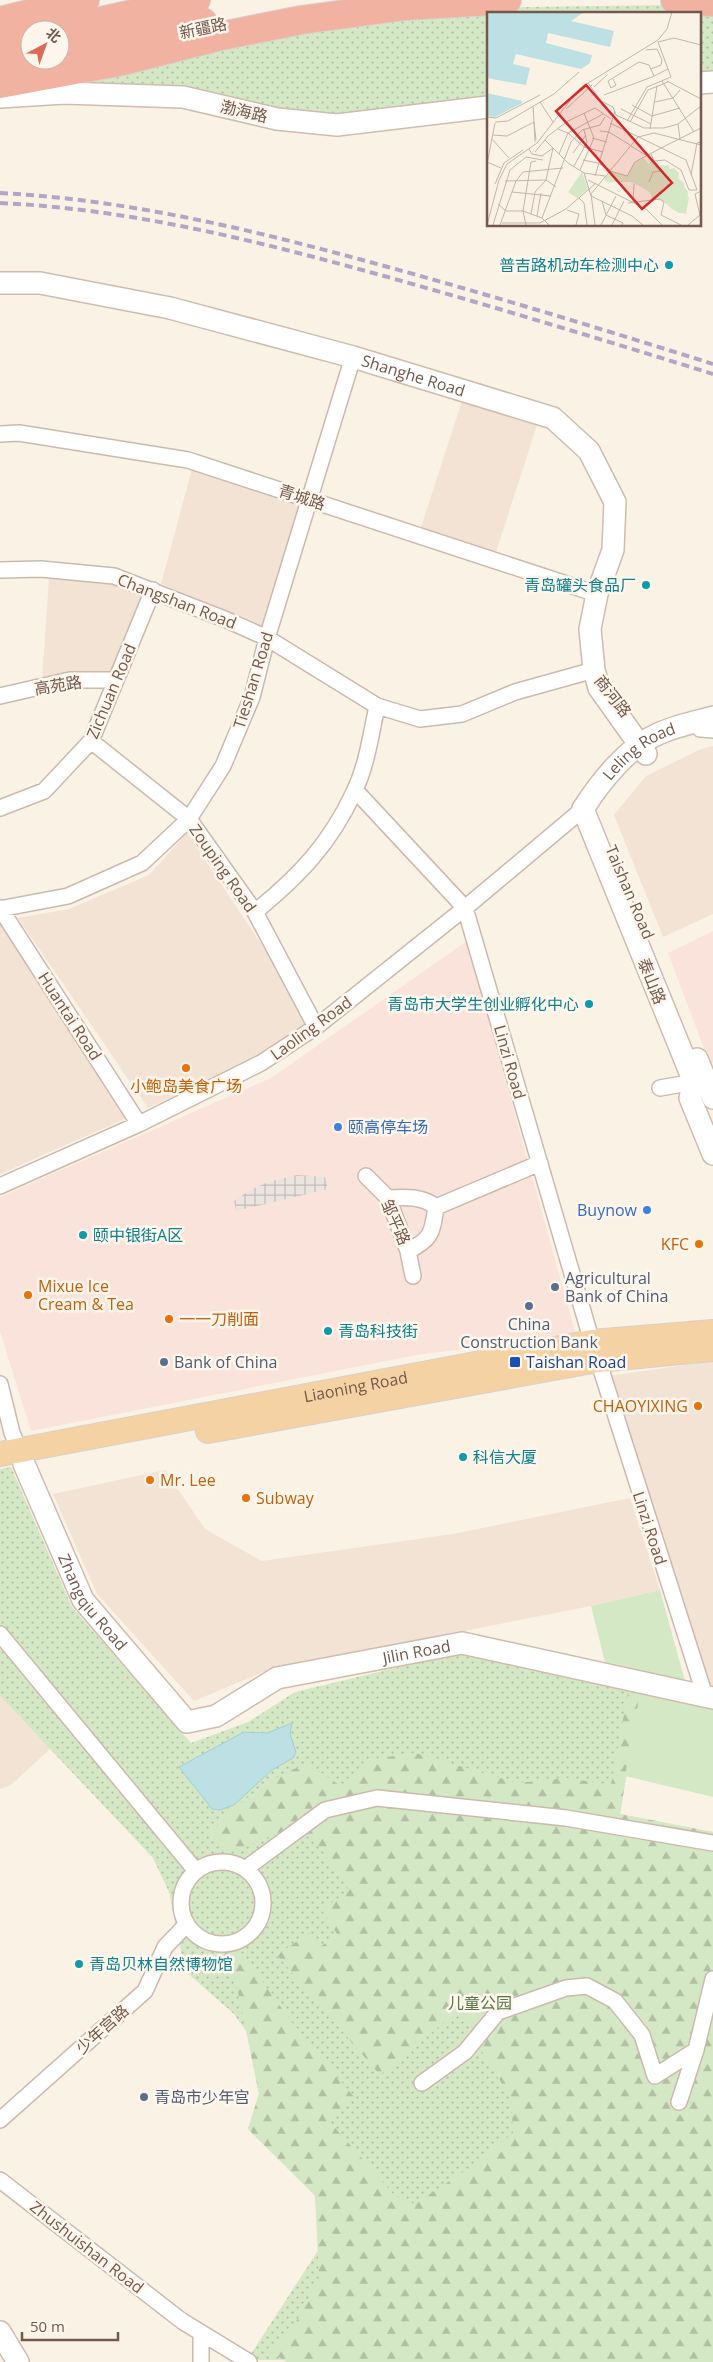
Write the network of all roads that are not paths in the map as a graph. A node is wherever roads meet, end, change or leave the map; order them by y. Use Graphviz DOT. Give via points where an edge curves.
graph roads {
  1 [pos="85,0"];
  2 [pos="142,0"];
  3 [pos="196,0"];
  4 [pos="311,0"];
  5 [pos="346,0"];
  6 [pos="507,0"];
  7 [pos="675,0"];
  8 [pos="713,2"];
  9 [pos="0,21"];
  10 [pos="70,28"];
  11 [pos="0,34"];
  12 [pos="20,39"];
  13 [pos="0,44"];
  14 [pos="70,51"];
  15 [pos="70,57"];
  16 [pos="20,61"];
  17 [pos="0,66"];
  18 [pos="22,70"];
  19 [pos="0,76"];
  20 [pos="713,82"];
  21 [pos="0,84"];
  22 [pos="700,84"];
  23 [pos="0,97"];
  24 [pos="487,108"];
  25 [pos="0,283"];
  26 [pos="353,357"];
  27 [pos="0,434"];
  28 [pos="309,500"];
  29 [pos="0,570"];
  30 [pos="153,590"];
  31 [pos="597,594"];
  32 [pos="266,638"];
  33 [pos="594,670"];
  34 [pos="116,680"];
  35 [pos="0,696"];
  36 [pos="377,706"];
  37 [pos="623,721"];
  38 [pos="710,726"];
  39 [pos="91,741"];
  40 [pos="646,748"];
  41 [pos="620,761"];
  42 [pos="355,790"];
  43 [pos="588,804"];
  44 [pos="0,808"];
  45 [pos="189,819"];
  46 [pos="0,908"];
  47 [pos="465,908"];
  48 [pos="254,912"];
  49 [pos="316,1027"];
  50 [pos="704,1078"];
  51 [pos="660,1088"];
  52 [pos="713,1098"];
  53 [pos="140,1124"];
  54 [pos="713,1154"];
  55 [pos="540,1163"];
  56 [pos="366,1176"];
  57 [pos="0,1186"];
  58 [pos="388,1198"];
  59 [pos="436,1207"];
  60 [pos="408,1251"];
  61 [pos="413,1276"];
  62 [pos="713,1332"];
  63 [pos="713,1349"];
  64 [pos="595,1351"];
  65 [pos="0,1384"];
  66 [pos="15,1457"];
  67 [pos="0,1469"];
  68 [pos="0,1634"];
  69 [pos="709,1697"];
  70 [pos="187,1722"];
  71 [pos="713,1843"];
  72 [pos="245,1869"];
  73 [pos="196,1871"];
  74 [pos="187,1924"];
  75 [pos="713,1979"];
  76 [pos="696,2050"];
  77 [pos="422,2083"];
  78 [pos="679,2102"];
  79 [pos="0,2120"];
  80 [pos="0,2180"];
  81 [pos="0,2332"];
  82 [pos="201,2333"];
  83 [pos="18,2362"];
  84 [pos="201,2362"];
  85 [pos="250,2362"];
  1 -- 9 [label="highway"];
  2 -- 11 [label="street"];
  3 -- 10 [label="highway"];
  4 -- 14 [label="highway"];
  5 -- 15 [label="street, 新疆路"];
  6 -- 21 [label="highway" via="405,6 301,20 124,61"];
  7 -- 8 [label="highway"];
  12 -- 13 [label="highway"];
  16 -- 17 [label="highway"];
  18 -- 19 [label="street, 新疆路"];
  20 -- 22 [label="street"];
  23 -- 24 [label="street, 渤海路" via="64,93 182,97 277,119 338,125"];
  25 -- 26 [label="street, Shanghe Road" via="40,283 170,308"];
  26 -- 28 [label="street, Tieshan Road"];
  26 -- 31 [label="street, Shanghe Road" via="553,418 589,451 615,502 613,550"];
  27 -- 28 [label="street, 青城路" via="19,433 188,460"];
  28 -- 31 [label="street, 青城路"];
  28 -- 32 [label="street, Tieshan Road"];
  29 -- 30 [label="street, Changshan Road" via="41,569 114,576"];
  30 -- 32 [label="street, Changshan Road"];
  30 -- 34 [label="street, Zichuan Road"];
  31 -- 33 [label="street, Shanghe Road" via="590,629"];
  32 -- 36 [label="street, Changshan Road"];
  32 -- 45 [label="street, Tieshan Road" via="252,696 224,766"];
  33 -- 36 [label="street, Changshan Road" via="515,692 462,714 420,719"];
  33 -- 37 [label="street, 商河路" via="599,688"];
  33 -- 40 [label="street, 商河路"];
  34 -- 35 [label="street, 高苑路" via="70,680"];
  34 -- 39 [label="street, Zichuan Road"];
  36 -- 42 [label="street"];
  37 -- 40 [label="street, 商河路"];
  37 -- 41 [label="street" via="626,750"];
  38 -- 40 [label="street, Leling Road" via="667,730"];
  39 -- 44 [label="street, Zichuan Road" via="44,791"];
  39 -- 45 [label="street, Zouping Road"];
  40 -- 41 [label="street, Leling Road"];
  40 -- 43 [label="street"];
  41 -- 43 [label="street, Leling Road"];
  42 -- 47 [label="street, Linzi Road"];
  42 -- 48 [label="street" via="328,839 291,882"];
  43 -- 47 [label="street, Laoling Road"];
  43 -- 50 [label="street, 泰山路"];
  45 -- 46 [label="street, Tieshan Road" via="142,863 68,896"];
  45 -- 48 [label="street, Zouping Road"];
  46 -- 53 [label="street, Huantai Road"];
  47 -- 49 [label="street, Laoling Road"];
  47 -- 55 [label="street, Linzi Road"];
  48 -- 49 [label="street, Zouping Road"];
  49 -- 53 [label="street, Laoling Road" via="261,1063"];
  50 -- 51 [label="street"];
  50 -- 52 [label="street"];
  50 -- 54 [label="street, 泰山路" via="690,1098"];
  53 -- 57 [label="street, Laoling Road"];
  55 -- 59 [label="street"];
  55 -- 64 [label="street, Linzi Road"];
  56 -- 58 [label="street, 邹平路"];
  58 -- 59 [label="street" via="427,1200"];
  58 -- 60 [label="street, 邹平路"];
  59 -- 60 [label="street" via="433,1232 424,1243"];
  60 -- 61 [label="street, 邹平路"];
  62 -- 64 [label="main road, Liaoning Road"];
  63 -- 64 [label="main road, Liaoning Road"];
  64 -- 66 [label="main road, Liaoning Road"];
  64 -- 69 [label="street, Linzi Road"];
  65 -- 66 [label="street, Zhangqiu Road"];
  66 -- 67 [label="main road, Liaoning Road"];
  66 -- 70 [label="street, Zhangqiu Road" via="83,1600"];
  68 -- 73 [label="street"];
  69 -- 70 [label="street, Jilin Road" via="462,1642 277,1678 216,1716"];
  71 -- 72 [label="street" via="566,1818 377,1798 325,1810"];
  72 -- 73 [label="street" via="220,1862"];
  72 -- 74 [label="street" via="258,1884 263,1903 255,1928 234,1942 220,1944 207,1941"];
  73 -- 74 [label="street" via="183,1891 181,1902"];
  74 -- 79 [label="street, 少年宫路" via="165,1947 145,1991"];
  75 -- 76 [label="street"];
  76 -- 77 [label="street" via="655,2076 642,2035 615,2001 587,1986 566,1988 498,2012 465,2052"];
  76 -- 78 [label="street"];
  80 -- 82 [label="street, Zhushuishan Road"];
  81 -- 83 [label="street"];
  82 -- 84 [label="street"];
  82 -- 85 [label="street, Zhushuishan Road"];
}
